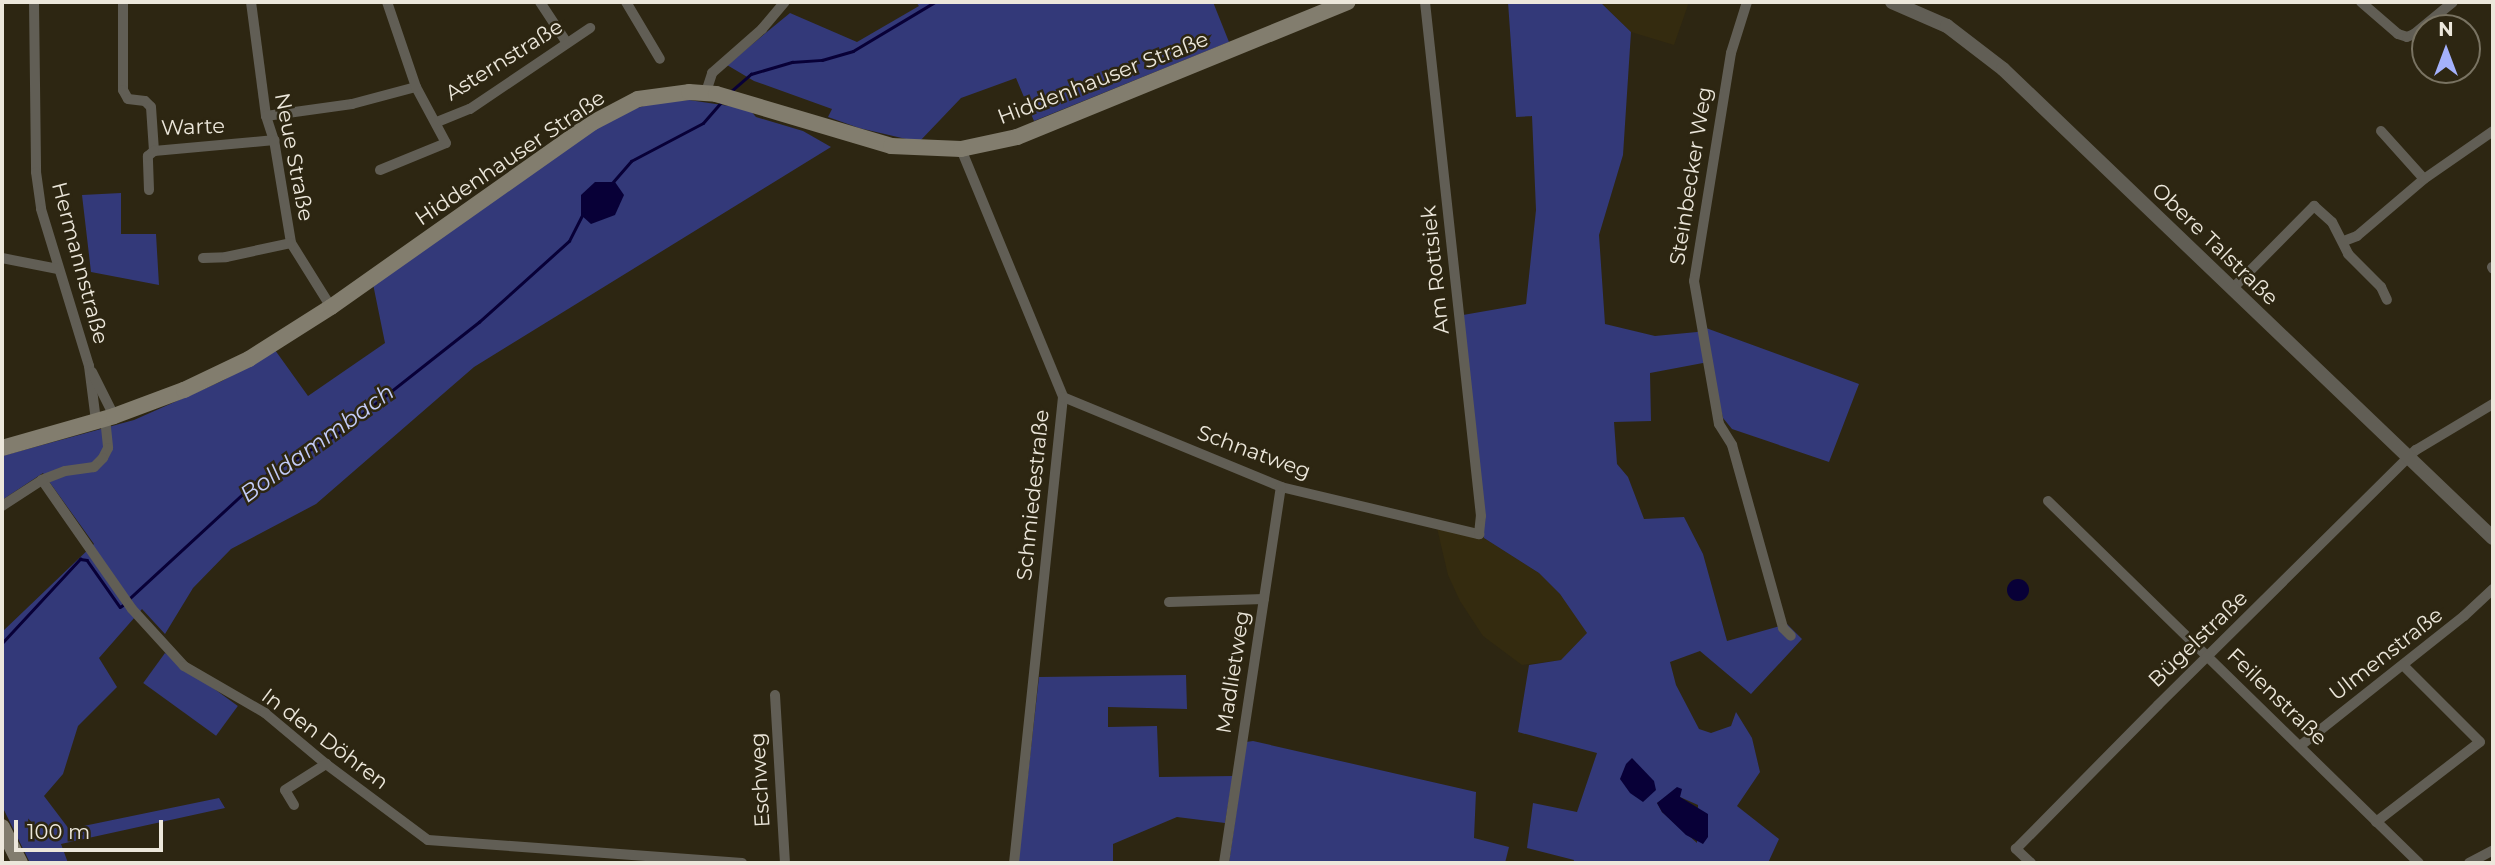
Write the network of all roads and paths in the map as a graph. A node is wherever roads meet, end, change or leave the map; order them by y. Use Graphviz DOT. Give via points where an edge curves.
graph roads {
  1 [pos="33,2"];
  2 [pos="122,2"];
  3 [pos="251,2"];
  4 [pos="387,2"];
  5 [pos="540,2"];
  6 [pos="626,2"];
  7 [pos="785,2"];
  8 [pos="1348,2"];
  9 [pos="1425,2"];
  10 [pos="1747,2"];
  11 [pos="1892,2"];
  12 [pos="2361,2"];
  13 [pos="2452,2"];
  14 [pos="590,28"];
  15 [pos="566,43"];
  16 [pos="660,59"];
  17 [pos="416,88"];
  18 [pos="718,94"];
  19 [pos="266,116"];
  20 [pos="437,122"];
  21 [pos="2381,131"];
  22 [pos="2493,131"];
  23 [pos="274,141"];
  24 [pos="961,149"];
  25 [pos="153,151"];
  26 [pos="380,170"];
  27 [pos="2424,179"];
  28 [pos="149,190"];
  29 [pos="2344,242"];
  30 [pos="290,243"];
  31 [pos="2,258"];
  32 [pos="203,258"];
  33 [pos="58,269"];
  34 [pos="2232,289"];
  35 [pos="2387,300"];
  36 [pos="331,307"];
  37 [pos="89,366"];
  38 [pos="1063,397"];
  39 [pos="2493,404"];
  40 [pos="105,418"];
  41 [pos="2,448"];
  42 [pos="2408,458"];
  43 [pos="42,480"];
  44 [pos="1281,487"];
  45 [pos="2048,501"];
  46 [pos="2,506"];
  47 [pos="1479,534"];
  48 [pos="2493,538"];
  49 [pos="2493,589"];
  50 [pos="1264,599"];
  51 [pos="1169,602"];
  52 [pos="1791,636"];
  53 [pos="2208,657"];
  54 [pos="2403,665"];
  55 [pos="775,695"];
  56 [pos="2300,746"];
  57 [pos="326,764"];
  58 [pos="294,805"];
  59 [pos="2376,821"];
  60 [pos="2,827"];
  61 [pos="2493,850"];
  62 [pos="595,858"];
  63 [pos="20,863"];
  64 [pos="742,863"];
  65 [pos="785,863"];
  66 [pos="1014,863"];
  67 [pos="1224,863"];
  68 [pos="2031,863"];
  69 [pos="2419,863"];
  70 [pos="2469,863"];
  1 -- 33 [label="street, Hermannstraße" via="36,172"];
  2 -- 25 [label="street, Warte" via="123,90 128,99 145,101 151,107"];
  3 -- 19 [label="street, Neue Straße"];
  4 -- 17 [label="street"];
  5 -- 15 [label="street"];
  6 -- 16 [label="street"];
  7 -- 18 [label="street" via="712,73"];
  8 -- 24 [label="main road, Hiddenhauser Straße" via="1017,137"];
  9 -- 47 [label="street, Am Rottsiek" via="1481,516"];
  10 -- 52 [label="street, Steinbecker Weg" via="1731,53 1694,281 1719,424 1732,445 1783,628"];
  11 -- 34 [label="street, Obere Talstraße" via="1947,26 2003,69"];
  12 -- 13 [label="street" via="2407,37"];
  14 -- 15 [label="street, Asternstraße"];
  15 -- 20 [label="street, Asternstraße" via="470,109"];
  17 -- 19 [label="street" via="352,104"];
  17 -- 20 [label="street"];
  18 -- 24 [label="main road, Hiddenhauser Straße" via="891,146"];
  18 -- 36 [label="main road, Hiddenhauser Straße" via="647,97 604,116"];
  19 -- 23 [label="street, Neue Straße"];
  20 -- 26 [label="street" via="446,143"];
  21 -- 27 [label="street"];
  22 -- 27 [label="street"];
  23 -- 25 [label="street, Warte"];
  23 -- 30 [label="street, Neue Straße"];
  24 -- 38 [label="street, Schmiedestraße"];
  25 -- 28 [label="street" via="148,156"];
  27 -- 29 [label="street"];
  29 -- 34 [label="street" via="2332,222 2314,206"];
  29 -- 35 [label="street" via="2348,254 2381,287"];
  30 -- 32 [label="street"];
  30 -- 36 [label="street, Neue Straße"];
  31 -- 33 [label="street"];
  33 -- 37 [label="street, Hermannstraße"];
  34 -- 42 [label="street, Obere Talstraße"];
  36 -- 40 [label="main road, Hiddenhauser Straße" via="249,359 184,390"];
  37 -- 40 [label="street, Hermannstraße"];
  37 -- 40 [label="street, Hermannstraße"];
  38 -- 44 [label="street, Schnatweg"];
  38 -- 66 [label="street, Schmiedestraße"];
  39 -- 42 [label="street, Bügelstraße"];
  40 -- 41 [label="main road, Hiddenhauser Straße"];
  40 -- 43 [label="street" via="108,448 94,467"];
  42 -- 48 [label="street, Obere Talstraße"];
  42 -- 53 [label="street, Bügelstraße"];
  43 -- 46 [label="street"];
  43 -- 57 [label="street, In den Döhren" via="129,605 184,666 265,713"];
  44 -- 47 [label="street, Schnatweg"];
  44 -- 50 [label="street, Madlietweg"];
  45 -- 53 [label="street, Feilenstraße"];
  49 -- 54 [label="street, Ulmenstraße"];
  50 -- 51 [label="street"];
  50 -- 67 [label="street, Madlietweg"];
  53 -- 56 [label="street, Feilenstraße"];
  53 -- 68 [label="street, Bügelstraße" via="2016,849"];
  54 -- 56 [label="street, Ulmenstraße"];
  54 -- 59 [label="street" via="2480,742"];
  55 -- 65 [label="street, Eschweg"];
  56 -- 59 [label="street, Feilenstraße"];
  57 -- 58 [label="street" via="285,790"];
  57 -- 62 [label="street, In den Döhren" via="428,840"];
  59 -- 69 [label="street, Feilenstraße"];
  60 -- 63 [label="main road"];
  61 -- 70 [label="street"];
  62 -- 64 [label="street, In den Döhren"];
}
